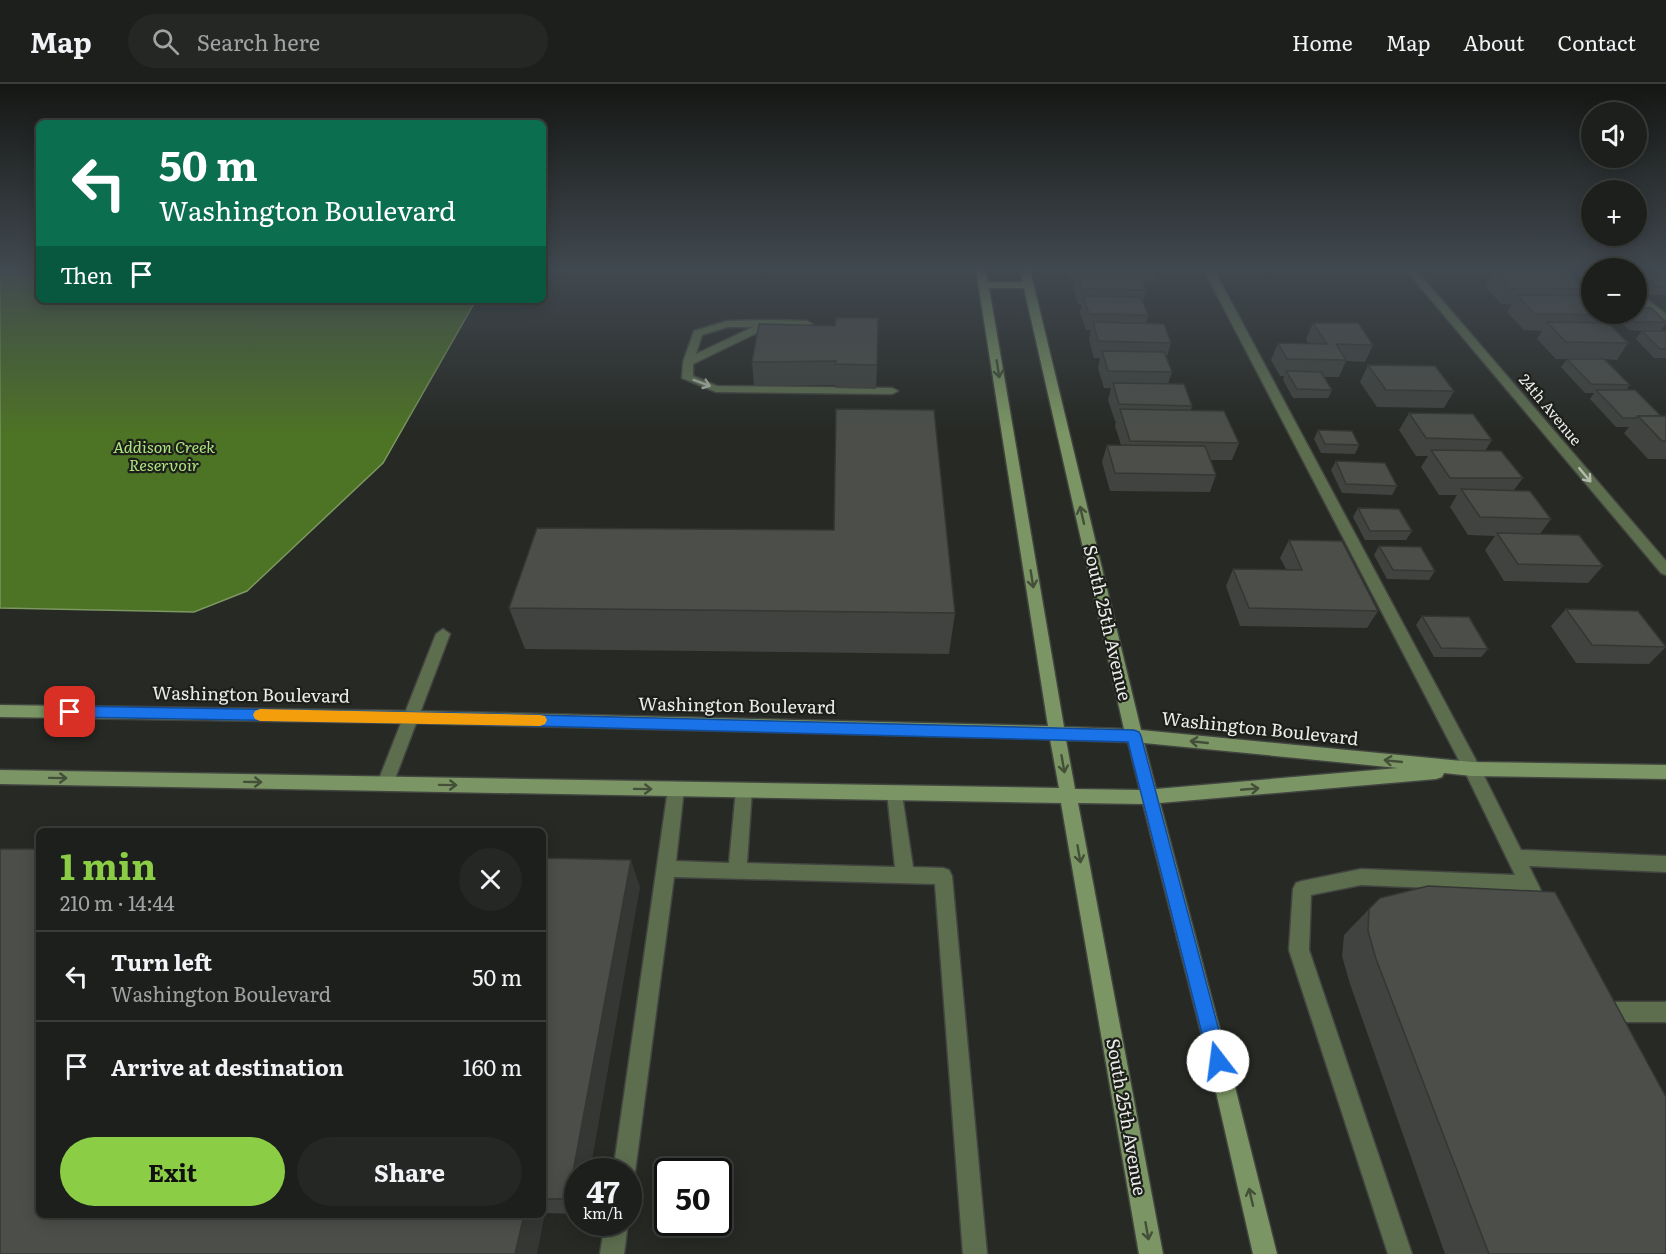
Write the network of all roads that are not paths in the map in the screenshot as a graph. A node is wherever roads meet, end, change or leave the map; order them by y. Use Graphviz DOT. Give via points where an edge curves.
graph roads {
  1 [pos="725,325"];
  2 [pos="766,325"];
  3 [pos="990,325"];
  4 [pos="1038,325"];
  5 [pos="1238,325"];
  6 [pos="1457,325"];
  7 [pos="688,362"];
  8 [pos="892,391"];
  9 [pos="1666,570"];
  10 [pos="443,634"];
  11 [pos="0,711"];
  12 [pos="411,717"];
  13 [pos="1057,733"];
  14 [pos="1134,736"];
  15 [pos="1472,769"];
  16 [pos="1666,772"];
  17 [pos="0,777"];
  18 [pos="385,784"];
  19 [pos="676,789"];
  20 [pos="744,790"];
  21 [pos="895,793"];
  22 [pos="1069,796"];
  23 [pos="1150,798"];
  24 [pos="1514,858"];
  25 [pos="1666,864"];
  26 [pos="666,869"];
  27 [pos="737,870"];
  28 [pos="905,875"];
  29 [pos="1528,885"];
  30 [pos="1550,927"];
  31 [pos="1666,1012"];
  32 [pos="1606,1033"];
  33 [pos="626,1158"];
  34 [pos="614,1236"];
  35 [pos="612,1254"];
  36 [pos="975,1254"];
  37 [pos="1151,1254"];
  38 [pos="1265,1254"];
  39 [pos="1400,1254"];
  1 -- 7 [label="street" via="698,333"];
  2 -- 7 [label="street"];
  3 -- 13 [label="street, South 25th Avenue, one-way"];
  14 -- 4 [label="street, South 25th Avenue, one-way"];
  5 -- 15 [label="street"];
  6 -- 9 [label="street, 24th Avenue, one-way"];
  7 -- 8 [label="street, one-way" via="687,378 716,389"];
  10 -- 12 [label="street"];
  11 -- 12 [label="street, Washington Boulevard"];
  12 -- 13 [label="street, Washington Boulevard"];
  12 -- 18 [label="street"];
  13 -- 14 [label="street, Washington Boulevard"];
  13 -- 22 [label="street, South 25th Avenue, one-way"];
  15 -- 14 [label="street, Washington Boulevard, one-way"];
  14 -- 23 [label="street, South 25th Avenue"];
  15 -- 16 [label="street, Washington Boulevard"];
  23 -- 15 [label="street, Washington Boulevard, one-way"];
  15 -- 24 [label="street"];
  17 -- 18 [label="street, Washington Boulevard, one-way"];
  18 -- 19 [label="street, Washington Boulevard, one-way"];
  19 -- 20 [label="street, Washington Boulevard"];
  19 -- 26 [label="street"];
  20 -- 21 [label="street, Washington Boulevard"];
  20 -- 27 [label="street"];
  21 -- 22 [label="street, Washington Boulevard"];
  21 -- 28 [label="street"];
  22 -- 23 [label="street, Washington Boulevard"];
  22 -- 37 [label="street, South 25th Avenue, one-way"];
  38 -- 23 [label="street, South 25th Avenue, one-way"];
  24 -- 25 [label="street"];
  24 -- 29 [label="street"];
  26 -- 27 [label="street"];
  26 -- 33 [label="street"];
  27 -- 28 [label="street"];
  28 -- 36 [label="street" via="943,876"];
  29 -- 30 [label="street"];
  29 -- 39 [label="street" via="1361,878 1302,889 1299,950"];
  31 -- 32 [label="street" via="1592,1007"];
  34 -- 35 [label="street"];
}
